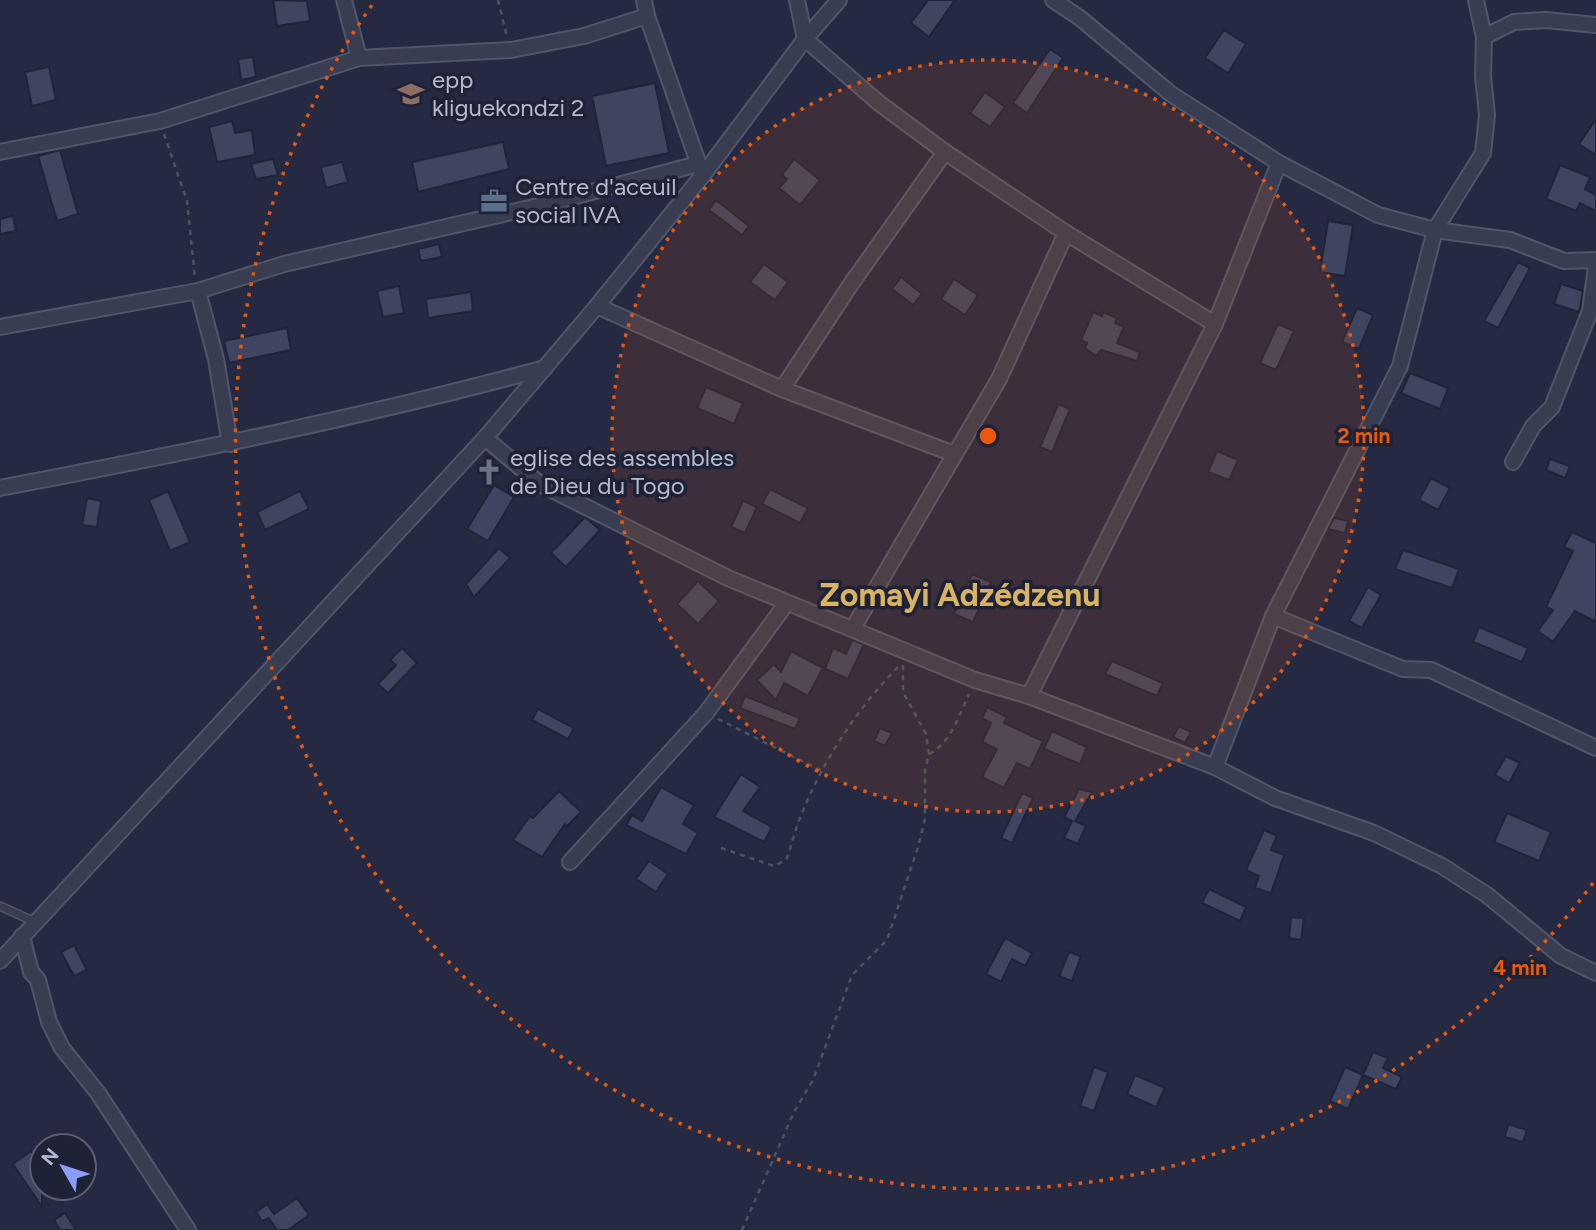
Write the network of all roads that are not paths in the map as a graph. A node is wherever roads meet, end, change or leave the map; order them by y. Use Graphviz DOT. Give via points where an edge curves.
graph roads {
  1 [pos="344,0"];
  2 [pos="644,0"];
  3 [pos="797,0"];
  4 [pos="839,0"];
  5 [pos="1053,0"];
  6 [pos="1476,0"];
  7 [pos="646,16"];
  8 [pos="1596,25"];
  9 [pos="1484,37"];
  10 [pos="805,39"];
  11 [pos="359,58"];
  12 [pos="0,152"];
  13 [pos="945,152"];
  14 [pos="1279,163"];
  15 [pos="700,169"];
  16 [pos="1435,230"];
  17 [pos="1066,233"];
  18 [pos="1596,260"];
  19 [pos="1596,267"];
  20 [pos="198,291"];
  21 [pos="597,306"];
  22 [pos="1215,324"];
  23 [pos="0,327"];
  24 [pos="545,368"];
  25 [pos="782,389"];
  26 [pos="485,438"];
  27 [pos="230,444"];
  28 [pos="954,454"];
  29 [pos="1513,462"];
  30 [pos="0,488"];
  31 [pos="786,604"];
  32 [pos="1273,616"];
  33 [pos="853,628"];
  34 [pos="1029,696"];
  35 [pos="1596,748"];
  36 [pos="1215,766"];
  37 [pos="570,862"];
  38 [pos="0,906"];
  39 [pos="35,922"];
  40 [pos="22,936"];
  41 [pos="0,961"];
  42 [pos="1596,973"];
  43 [pos="188,1230"];
  1 -- 11 [label="street"];
  2 -- 7 [label="street"];
  3 -- 10 [label="street"];
  4 -- 10 [label="street"];
  5 -- 14 [label="street" via="1171,94"];
  6 -- 9 [label="street"];
  7 -- 11 [label="street" via="584,36 511,50"];
  7 -- 15 [label="street"];
  8 -- 9 [label="street" via="1514,22"];
  9 -- 16 [label="street" via="1487,115 1483,153"];
  10 -- 13 [label="street"];
  10 -- 15 [label="street"];
  11 -- 12 [label="street" via="160,121"];
  13 -- 17 [label="street"];
  13 -- 25 [label="street"];
  14 -- 16 [label="street" via="1378,215"];
  14 -- 22 [label="street"];
  15 -- 20 [label="street" via="284,264"];
  15 -- 21 [label="street"];
  16 -- 18 [label="street" via="1510,240 1564,261"];
  16 -- 32 [label="street" via="1400,366"];
  17 -- 22 [label="street"];
  17 -- 28 [label="street" via="999,379"];
  19 -- 29 [label="street" via="1590,311 1552,407 1533,426"];
  20 -- 23 [label="street"];
  20 -- 27 [label="street" via="216,359"];
  21 -- 24 [label="street"];
  21 -- 25 [label="street"];
  22 -- 34 [label="street"];
  24 -- 26 [label="street"];
  24 -- 27 [label="street" via="410,405"];
  25 -- 28 [label="street"];
  26 -- 31 [label="street" via="540,484"];
  26 -- 39 [label="street"];
  27 -- 30 [label="street"];
  28 -- 33 [label="street"];
  31 -- 33 [label="street"];
  31 -- 37 [label="street" via="706,713"];
  32 -- 35 [label="street" via="1403,669 1431,670"];
  32 -- 36 [label="street"];
  33 -- 34 [label="street" via="975,680"];
  34 -- 36 [label="street"];
  36 -- 42 [label="street" via="1275,798 1374,833 1442,866 1487,895 1554,950"];
  38 -- 39 [label="lane"];
  39 -- 40 [label="street"];
  40 -- 41 [label="street"];
  40 -- 43 [label="street" via="31,972 62,1048 98,1093"];
}
